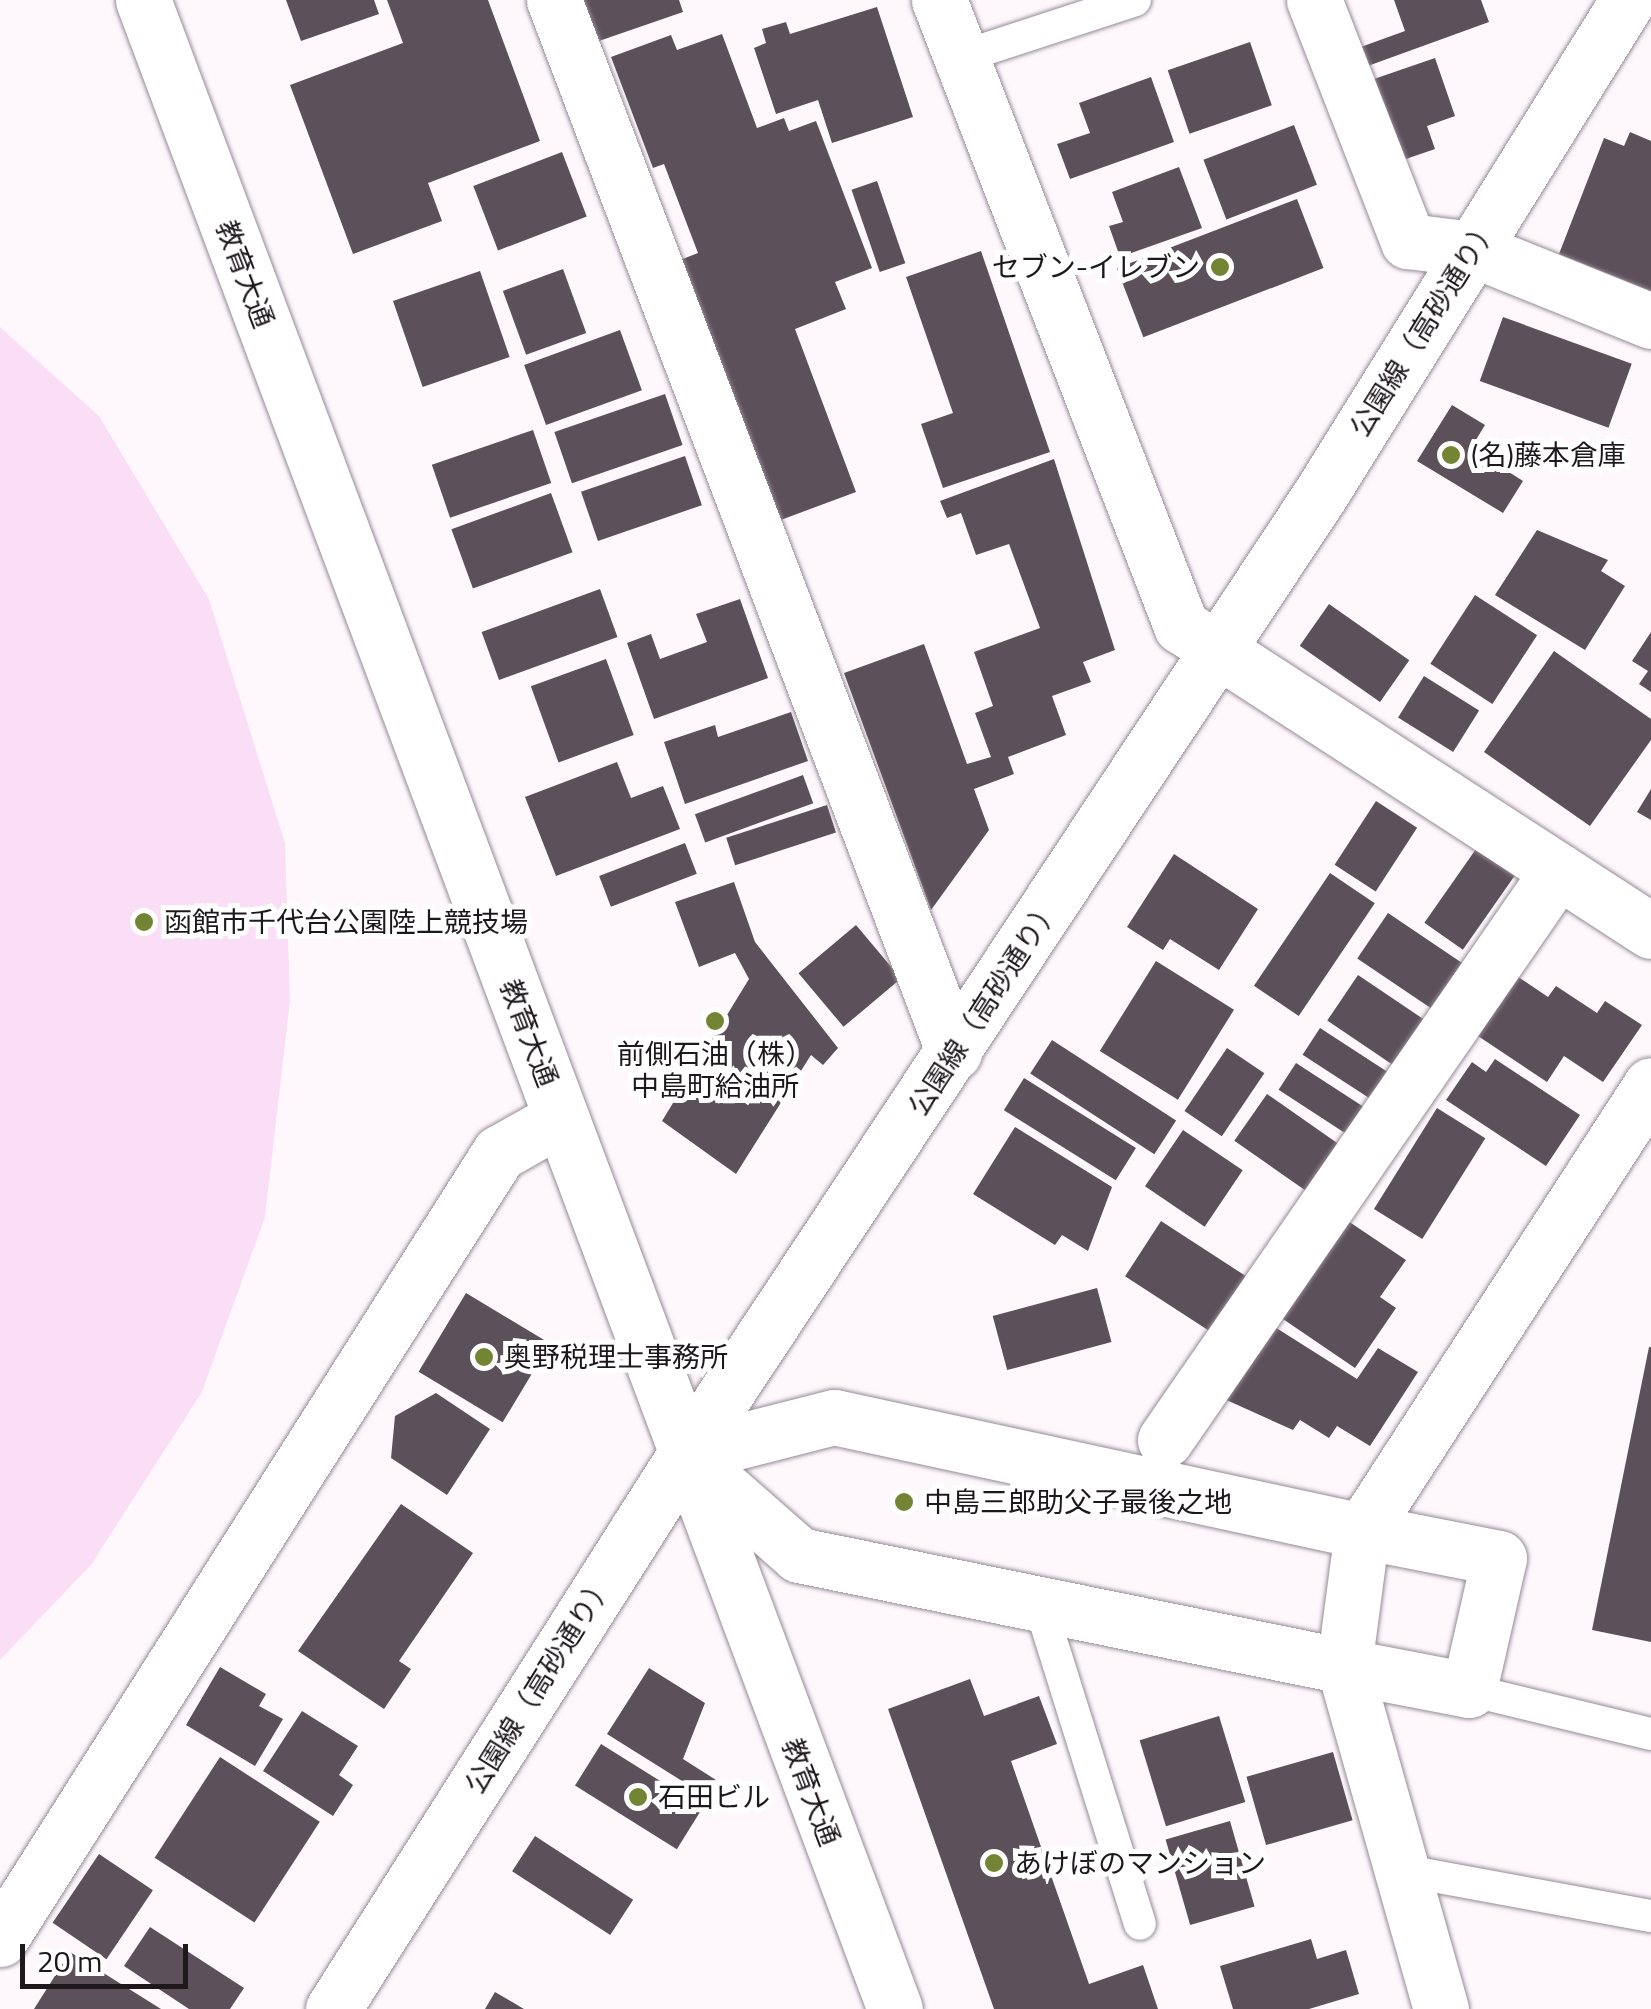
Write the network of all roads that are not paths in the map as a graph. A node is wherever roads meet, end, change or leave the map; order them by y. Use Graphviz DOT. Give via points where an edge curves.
graph roads {
  1 [pos="142,0"];
  2 [pos="554,0"];
  3 [pos="939,0"];
  4 [pos="1135,0"];
  5 [pos="1314,0"];
  6 [pos="1628,0"];
  7 [pos="960,57"];
  8 [pos="1472,249"];
  9 [pos="1651,321"];
  10 [pos="1218,650"];
  11 [pos="1558,872"];
  12 [pos="1651,931"];
  13 [pos="954,1054"];
  14 [pos="1649,1092"];
  15 [pos="560,1118"];
  16 [pos="1166,1440"];
  17 [pos="685,1456"];
  18 [pos="1362,1531"];
  19 [pos="1040,1605"];
  20 [pos="1344,1666"];
  21 [pos="1470,1690"];
  22 [pos="1651,1734"];
  23 [pos="1400,1870"];
  24 [pos="1651,1916"];
  25 [pos="1140,1924"];
  26 [pos="0,1939"];
  27 [pos="344,2005"];
  28 [pos="895,2009"];
  29 [pos="1440,2009"];
  1 -- 15 [label="street, 教育大通"];
  2 -- 13 [label="street"];
  3 -- 7 [label="street"];
  4 -- 7 [label="lane"];
  5 -- 8 [label="street" via="1408,241"];
  6 -- 8 [label="street, 公園線（高砂通り）"];
  7 -- 10 [label="street" via="1181,626"];
  8 -- 9 [label="street"];
  8 -- 10 [label="street, 公園線（高砂通り）"];
  10 -- 11 [label="street"];
  10 -- 13 [label="street, 公園線（高砂通り）"];
  11 -- 12 [label="street"];
  11 -- 16 [label="street"];
  13 -- 17 [label="street, 公園線（高砂通り）"];
  14 -- 18 [label="street"];
  15 -- 17 [label="street, 教育大通"];
  15 -- 26 [label="street" via="499,1153"];
  17 -- 18 [label="street" via="834,1417"];
  17 -- 19 [label="street" via="799,1554"];
  17 -- 27 [label="street, 公園線（高砂通り）"];
  17 -- 28 [label="street, 教育大通"];
  18 -- 20 [label="street"];
  18 -- 21 [label="street" via="1499,1558"];
  19 -- 20 [label="street"];
  19 -- 25 [label="lane"];
  20 -- 21 [label="street"];
  20 -- 23 [label="street"];
  21 -- 22 [label="lane"];
  23 -- 24 [label="lane"];
  23 -- 29 [label="street"];
}
